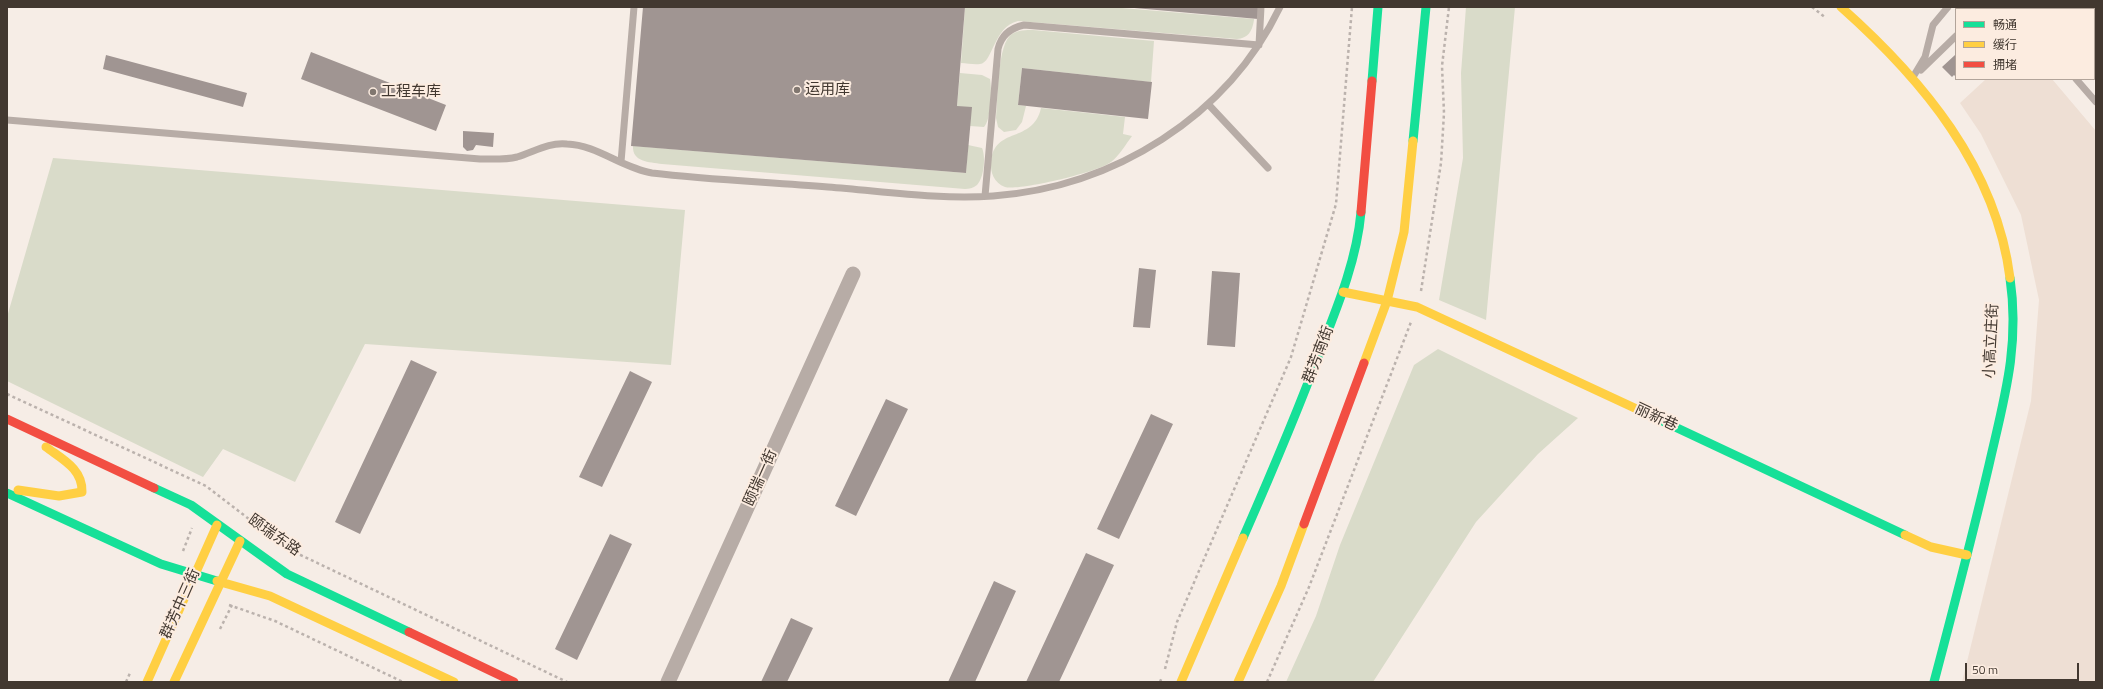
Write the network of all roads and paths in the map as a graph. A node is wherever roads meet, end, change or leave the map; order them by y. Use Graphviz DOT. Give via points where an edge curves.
graph roads {
  1 [pos="634,7"];
  2 [pos="1261,7"];
  3 [pos="1280,7"];
  4 [pos="1352,7"];
  5 [pos="1378,7"];
  6 [pos="1426,7"];
  7 [pos="1812,7"];
  8 [pos="1842,7"];
  9 [pos="1948,7"];
  10 [pos="1829,21"];
  11 [pos="1955,37"];
  12 [pos="1259,45"];
  13 [pos="1912,79"];
  14 [pos="2077,80"];
  15 [pos="2096,102"];
  16 [pos="1208,104"];
  17 [pos="7,120"];
  18 [pos="621,162"];
  19 [pos="1268,168"];
  20 [pos="985,196"];
  21 [pos="853,274"];
  22 [pos="1343,292"];
  23 [pos="1387,301"];
  24 [pos="7,394"];
  25 [pos="11,421"];
  26 [pos="7,488"];
  27 [pos="7,493"];
  28 [pos="217,525"];
  29 [pos="240,541"];
  30 [pos="1967,554"];
  31 [pos="194,574"];
  32 [pos="221,582"];
  33 [pos="147,682"];
  34 [pos="174,682"];
  35 [pos="454,682"];
  36 [pos="514,682"];
  37 [pos="567,682"];
  38 [pos="668,682"];
  39 [pos="1160,682"];
  40 [pos="1180,682"];
  41 [pos="1238,682"];
  42 [pos="1934,682"];
  1 -- 18 [label="lane"];
  2 -- 12 [label="lane"];
  3 -- 12 [label="lane"];
  4 -- 39 [label="path, 群芳南街" via="1336,204 1291,357 1177,622 1165,672"];
  5 -- 22 [label="main road, 群芳南街" via="1360,225"];
  6 -- 23 [label="main road" via="1404,232"];
  7 -- 10 [label="path"];
  8 -- 13 [label="main road, 小高立庄街"];
  9 -- 13 [label="lane" via="1933,25 1925,57"];
  11 -- 13 [label="lane"];
  12 -- 16 [label="lane" via="1234,80"];
  12 -- 20 [label="lane" via="1028,26 1012,28 1005,34 998,49"];
  13 -- 30 [label="main road, 小高立庄街" via="1964,149 1989,198 2006,250 2014,317 2011,371"];
  14 -- 15 [label="lane"];
  16 -- 19 [label="lane"];
  16 -- 20 [label="lane" via="1194,118 1148,149 1099,172 1047,188"];
  17 -- 18 [label="lane" via="480,159 512,158 546,146 566,144 585,147"];
  18 -- 20 [label="lane" via="656,174 939,196"];
  21 -- 38 [label="street, 颐瑞一街"];
  22 -- 23 [label="main road, 丽新巷"];
  22 -- 40 [label="main road, 群芳南街" via="1296,416"];
  23 -- 30 [label="main road, 丽新巷" via="1428,311 1931,547"];
  23 -- 41 [label="main road" via="1281,586"];
  24 -- 37 [label="path, 颐瑞东路" via="206,486 288,549"];
  25 -- 26 [label="main road" via="69,465 82,477 84,486 82,492 74,496"];
  25 -- 28 [label="main road, 颐瑞东路" via="191,505"];
  27 -- 31 [label="main road" via="161,564"];
  28 -- 29 [label="main road, 颐瑞东路"];
  28 -- 31 [label="main road, 群芳中三街"];
  29 -- 32 [label="main road, 群芳中三街"];
  29 -- 36 [label="main road, 颐瑞东路" via="287,574"];
  30 -- 42 [label="main road, 小高立庄街"];
  31 -- 32 [label="main road"];
  31 -- 33 [label="main road, 群芳中三街"];
  32 -- 34 [label="main road, 群芳中三街"];
  32 -- 35 [label="main road" via="270,596"];
}
